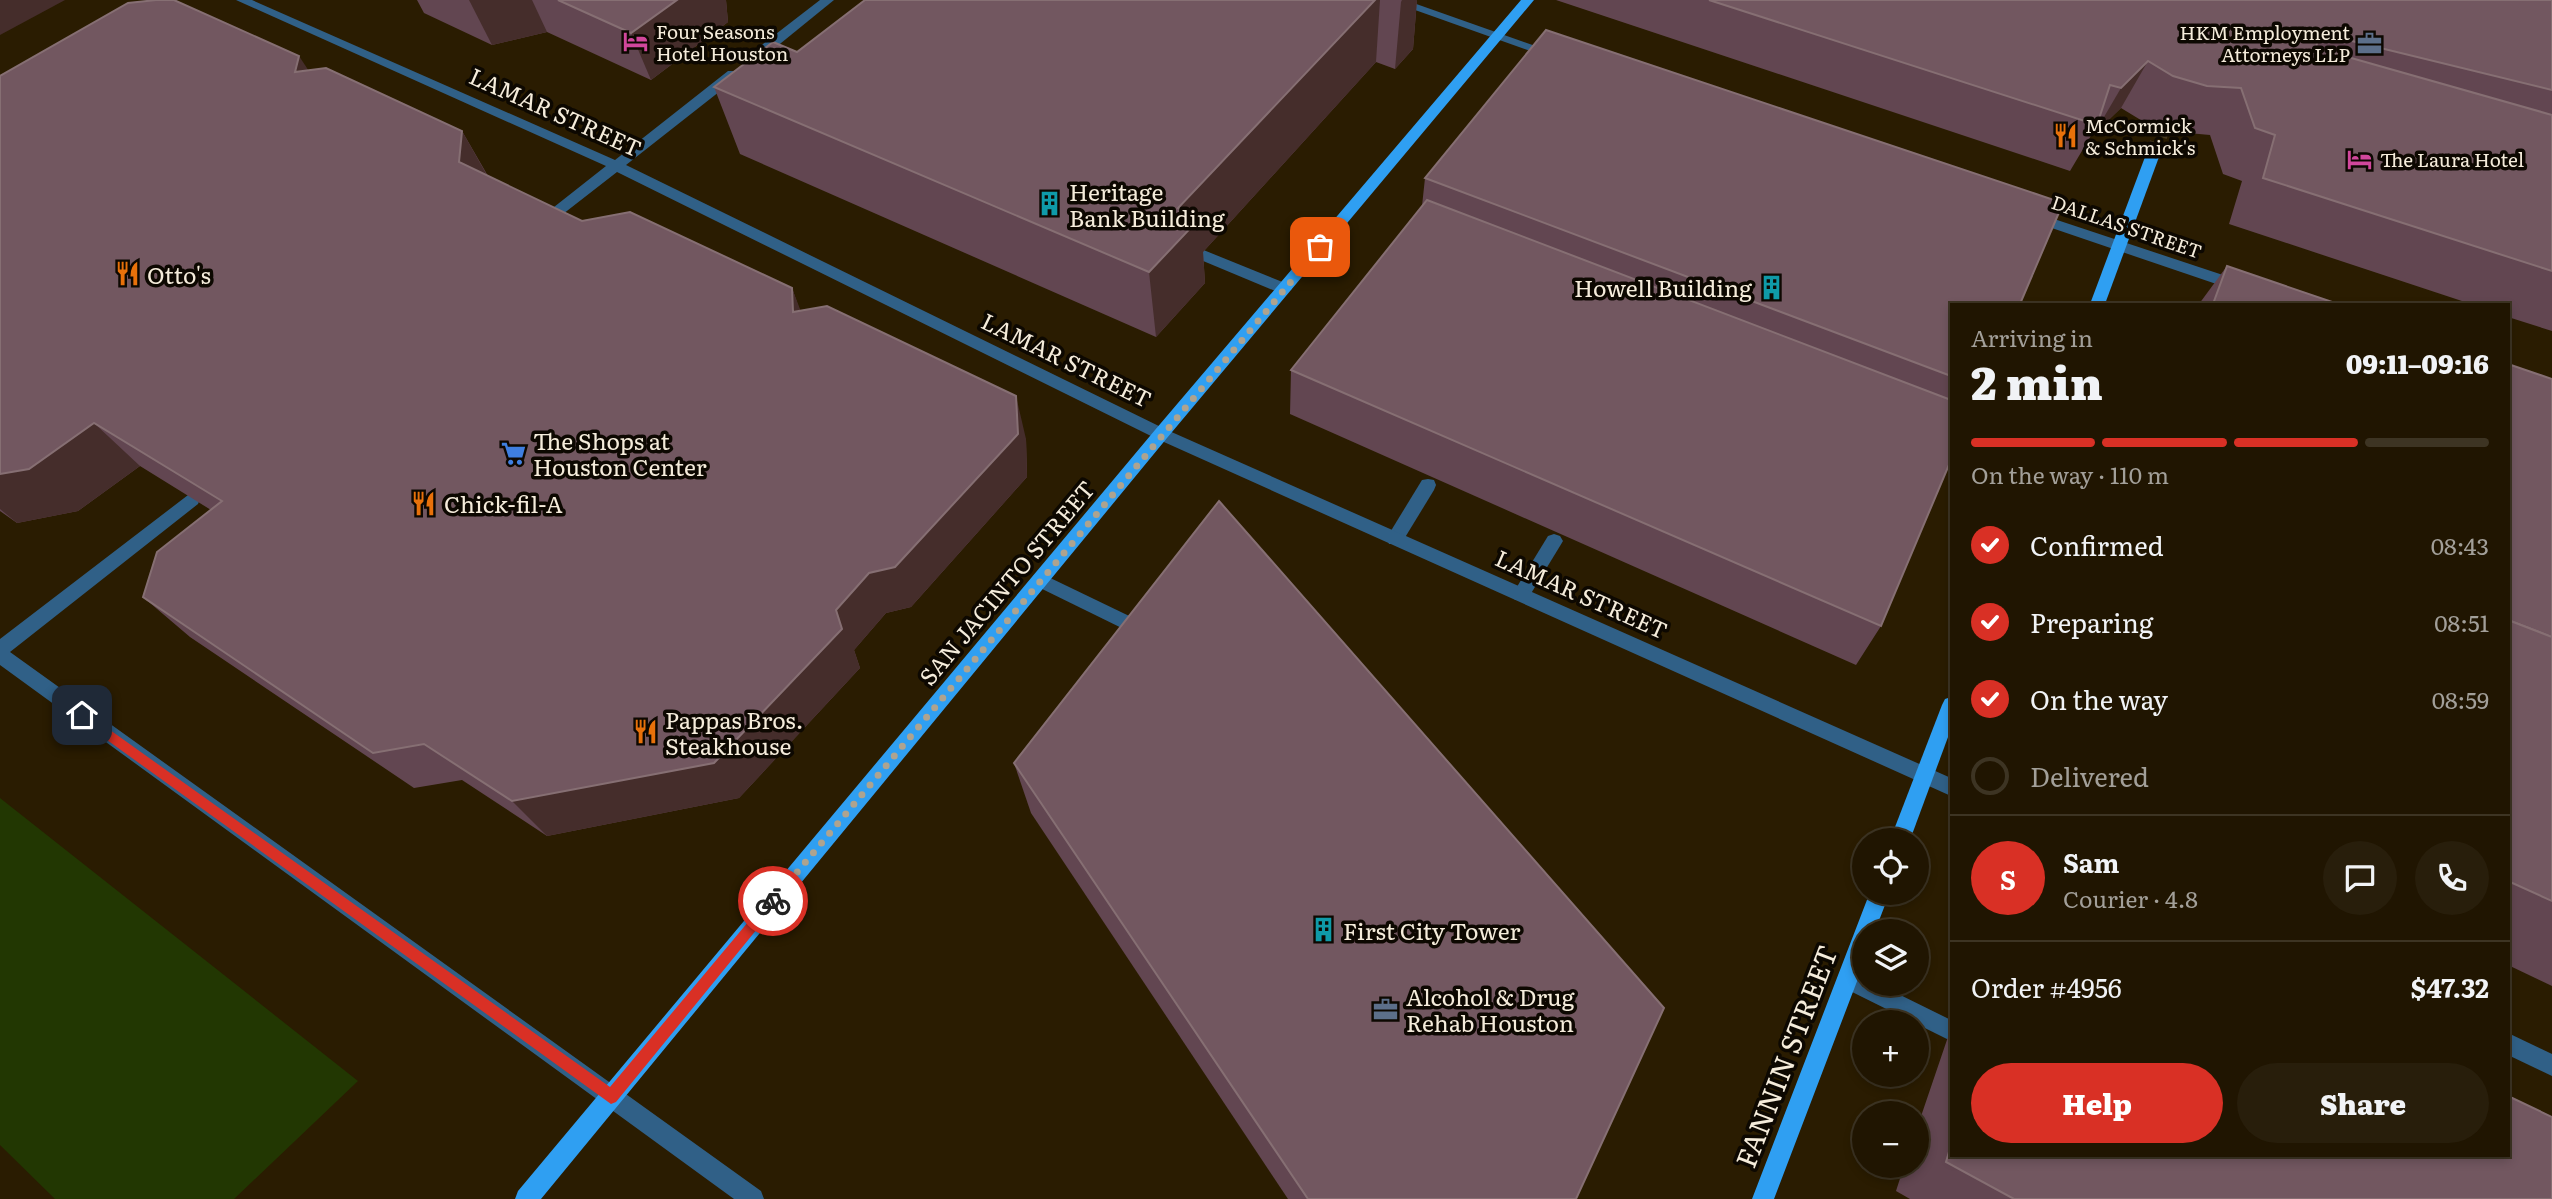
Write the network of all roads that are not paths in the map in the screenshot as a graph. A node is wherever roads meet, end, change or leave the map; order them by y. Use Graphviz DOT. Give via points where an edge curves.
graph roads {
  1 [pos="242,0"];
  2 [pos="828,0"];
  3 [pos="1393,0"];
  4 [pos="1528,0"];
  5 [pos="1499,36"];
  6 [pos="1566,59"];
  7 [pos="2151,157"];
  8 [pos="615,165"];
  9 [pos="2023,214"];
  10 [pos="532,231"];
  11 [pos="2118,246"];
  12 [pos="1201,254"];
  13 [pos="1285,289"];
  14 [pos="2252,291"];
  15 [pos="2097,303"];
  16 [pos="1161,434"];
  17 [pos="1428,485"];
  18 [pos="192,499"];
  19 [pos="1395,539"];
  20 [pos="1554,541"];
  21 [pos="1040,580"];
  22 [pos="1521,595"];
  23 [pos="1163,640"];
  24 [pos="0,649"];
  25 [pos="0,655"];
  26 [pos="1950,708"];
  27 [pos="1926,775"];
  28 [pos="1950,787"];
  29 [pos="1905,828"];
  30 [pos="1852,966"];
  31 [pos="1847,979"];
  32 [pos="1950,1031"];
  33 [pos="2510,1045"];
  34 [pos="2552,1065"];
  35 [pos="611,1097"];
  36 [pos="526,1199"];
  37 [pos="753,1199"];
  38 [pos="1763,1199"];
  1 -- 8 [label="street, LAMAR STREET"];
  2 -- 8 [label="street" via="738,76"];
  3 -- 5 [label="street"];
  4 -- 5 [label="main road, SAN JACINTO STREET"];
  5 -- 6 [label="street"];
  5 -- 13 [label="main road, SAN JACINTO STREET"];
  7 -- 11 [label="main road"];
  8 -- 10 [label="street"];
  8 -- 16 [label="street, LAMAR STREET"];
  9 -- 11 [label="street, DALLAS STREET"];
  11 -- 14 [label="street, DALLAS STREET"];
  11 -- 15 [label="main road"];
  12 -- 13 [label="street"];
  13 -- 16 [label="main road, SAN JACINTO STREET"];
  16 -- 19 [label="street, LAMAR STREET"];
  16 -- 21 [label="main road, SAN JACINTO STREET"];
  17 -- 19 [label="street"];
  18 -- 24 [label="street"];
  19 -- 22 [label="street, LAMAR STREET"];
  20 -- 22 [label="street"];
  21 -- 23 [label="street"];
  21 -- 35 [label="main road, SAN JACINTO STREET"];
  22 -- 27 [label="street, LAMAR STREET"];
  25 -- 35 [label="street"];
  26 -- 27 [label="main road"];
  27 -- 28 [label="street, LAMAR STREET"];
  27 -- 29 [label="main road"];
  30 -- 31 [label="main road, FANNIN STREET"];
  31 -- 32 [label="street"];
  31 -- 38 [label="main road, FANNIN STREET"];
  33 -- 34 [label="street"];
  35 -- 36 [label="main road, SAN JACINTO STREET"];
  35 -- 37 [label="street"];
}
